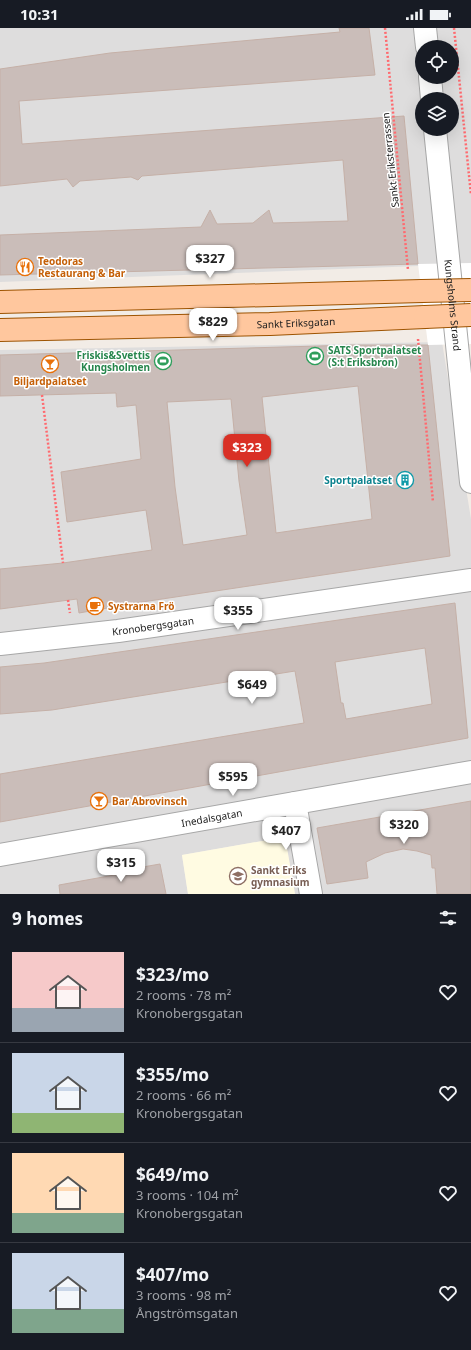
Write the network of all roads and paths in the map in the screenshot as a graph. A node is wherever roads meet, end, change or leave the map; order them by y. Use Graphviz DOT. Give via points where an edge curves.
graph roads {
  1 [pos="385,28"];
  2 [pos="425,28"];
  3 [pos="454,28"];
  4 [pos="426,40"];
  5 [pos="436,136"];
  6 [pos="471,195"];
  7 [pos="471,290"];
  8 [pos="416,291"];
  9 [pos="0,302"];
  10 [pos="471,315"];
  11 [pos="0,330"];
  12 [pos="418,338"];
  13 [pos="42,395"];
  14 [pos="471,482"];
  15 [pos="433,502"];
  16 [pos="63,563"];
  17 [pos="471,580"];
  18 [pos="0,644"];
  19 [pos="471,772"];
  20 [pos="295,803"];
  21 [pos="0,855"];
  22 [pos="311,894"];
  1 -- 8 [label="path, Sankt Eriksterrassen"];
  2 -- 4 [label="street"];
  3 -- 6 [label="path"];
  5 -- 14 [label="street, Kungsholms Strand"];
  7 -- 8 [label="main road, bridge"];
  8 -- 9 [label="main road"];
  10 -- 11 [label="main road, Sankt Eriksgatan, bridge" via="270,324"];
  12 -- 15 [label="path"];
  13 -- 16 [label="path"];
  17 -- 18 [label="street, Kronobergsgatan" via="118,631"];
  19 -- 20 [label="street, Inedalsgatan"];
  20 -- 21 [label="street, Inedalsgatan"];
  20 -- 22 [label="street"];
}
